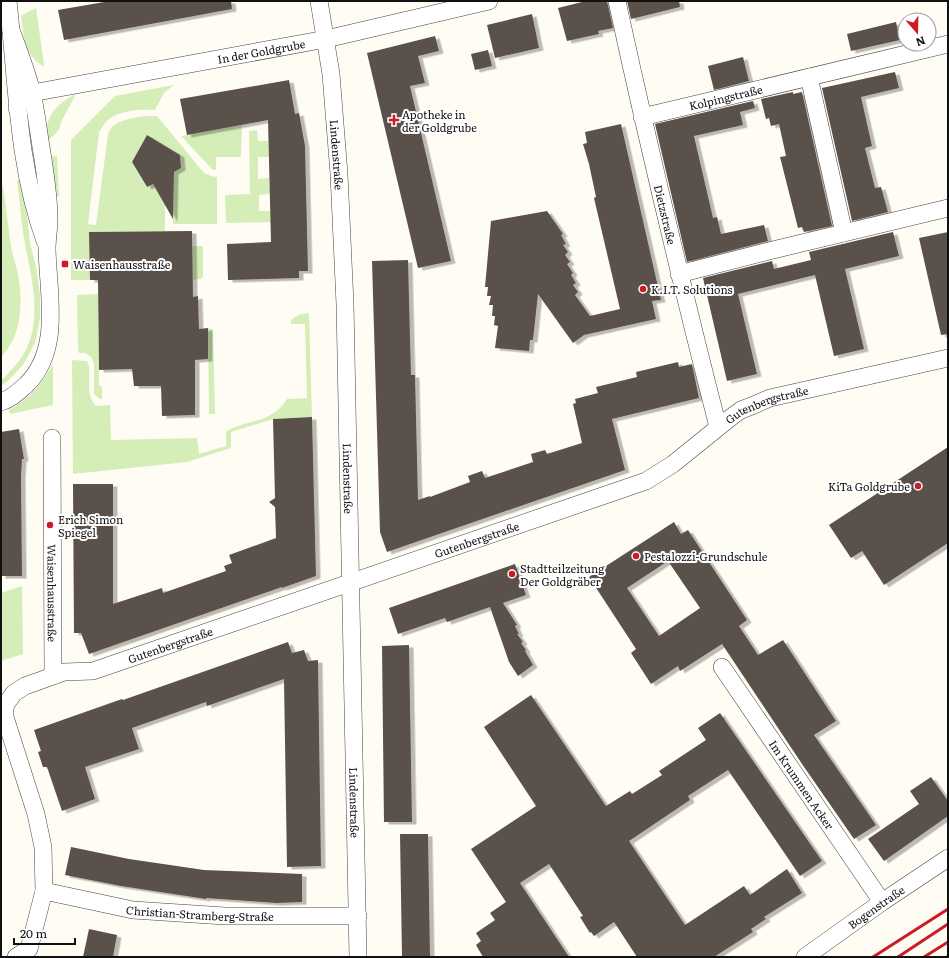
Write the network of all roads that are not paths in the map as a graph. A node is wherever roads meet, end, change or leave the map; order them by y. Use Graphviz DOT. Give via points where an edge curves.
graph roads {
  1 [pos="8,1"];
  2 [pos="319,1"];
  3 [pos="489,1"];
  4 [pos="617,1"];
  5 [pos="11,30"];
  6 [pos="326,39"];
  7 [pos="948,44"];
  8 [pos="809,77"];
  9 [pos="32,93"];
  10 [pos="17,108"];
  11 [pos="642,117"];
  12 [pos="948,208"];
  13 [pos="844,233"];
  14 [pos="47,248"];
  15 [pos="679,274"];
  16 [pos="948,358"];
  17 [pos="1,402"];
  18 [pos="718,427"];
  19 [pos="52,438"];
  20 [pos="351,582"];
  21 [pos="722,667"];
  22 [pos="53,676"];
  23 [pos="2,714"];
  24 [pos="948,858"];
  25 [pos="44,891"];
  26 [pos="882,902"];
  27 [pos="358,916"];
  28 [pos="16,957"];
  29 [pos="358,957"];
  30 [pos="805,957"];
  1 -- 5 [label="street"];
  2 -- 6 [label="street, Lindenstraße"];
  3 -- 6 [label="street, In der Goldgrube"];
  4 -- 11 [label="street, Dietzstraße"];
  5 -- 9 [label="street"];
  5 -- 10 [label="street"];
  6 -- 9 [label="street, In der Goldgrube"];
  6 -- 20 [label="street, Lindenstraße" via="340,174"];
  7 -- 8 [label="street, Kolpingstraße"];
  8 -- 11 [label="street, Kolpingstraße"];
  8 -- 13 [label="street"];
  9 -- 10 [label="street" via="24,97"];
  9 -- 14 [label="street" via="48,192"];
  10 -- 14 [label="street" via="31,197"];
  11 -- 15 [label="street, Dietzstraße"];
  12 -- 13 [label="street"];
  13 -- 15 [label="street"];
  14 -- 17 [label="street" via="51,321 48,344 42,362 28,382 12,397"];
  15 -- 18 [label="street, Dietzstraße"];
  16 -- 18 [label="street, Gutenbergstraße" via="770,398 741,410"];
  18 -- 20 [label="street, Gutenbergstraße" via="673,464 646,481"];
  19 -- 22 [label="street, Waisenhausstraße"];
  20 -- 22 [label="street, Gutenbergstraße" via="94,671 64,672"];
  20 -- 27 [label="street, Lindenstraße"];
  21 -- 26 [label="street, Im Krummen Acker"];
  22 -- 23 [label="street, Gutenbergstraße" via="14,693"];
  23 -- 25 [label="street, Gutenbergstraße" via="38,822 43,847"];
  24 -- 26 [label="street, Bogenstraße"];
  25 -- 27 [label="street, Christian-Stramberg-Straße" via="133,910 225,916"];
  25 -- 28 [label="street, Gutenbergstraße" via="29,949"];
  26 -- 30 [label="street, Bogenstraße"];
  27 -- 29 [label="street, Lindenstraße"];
}
